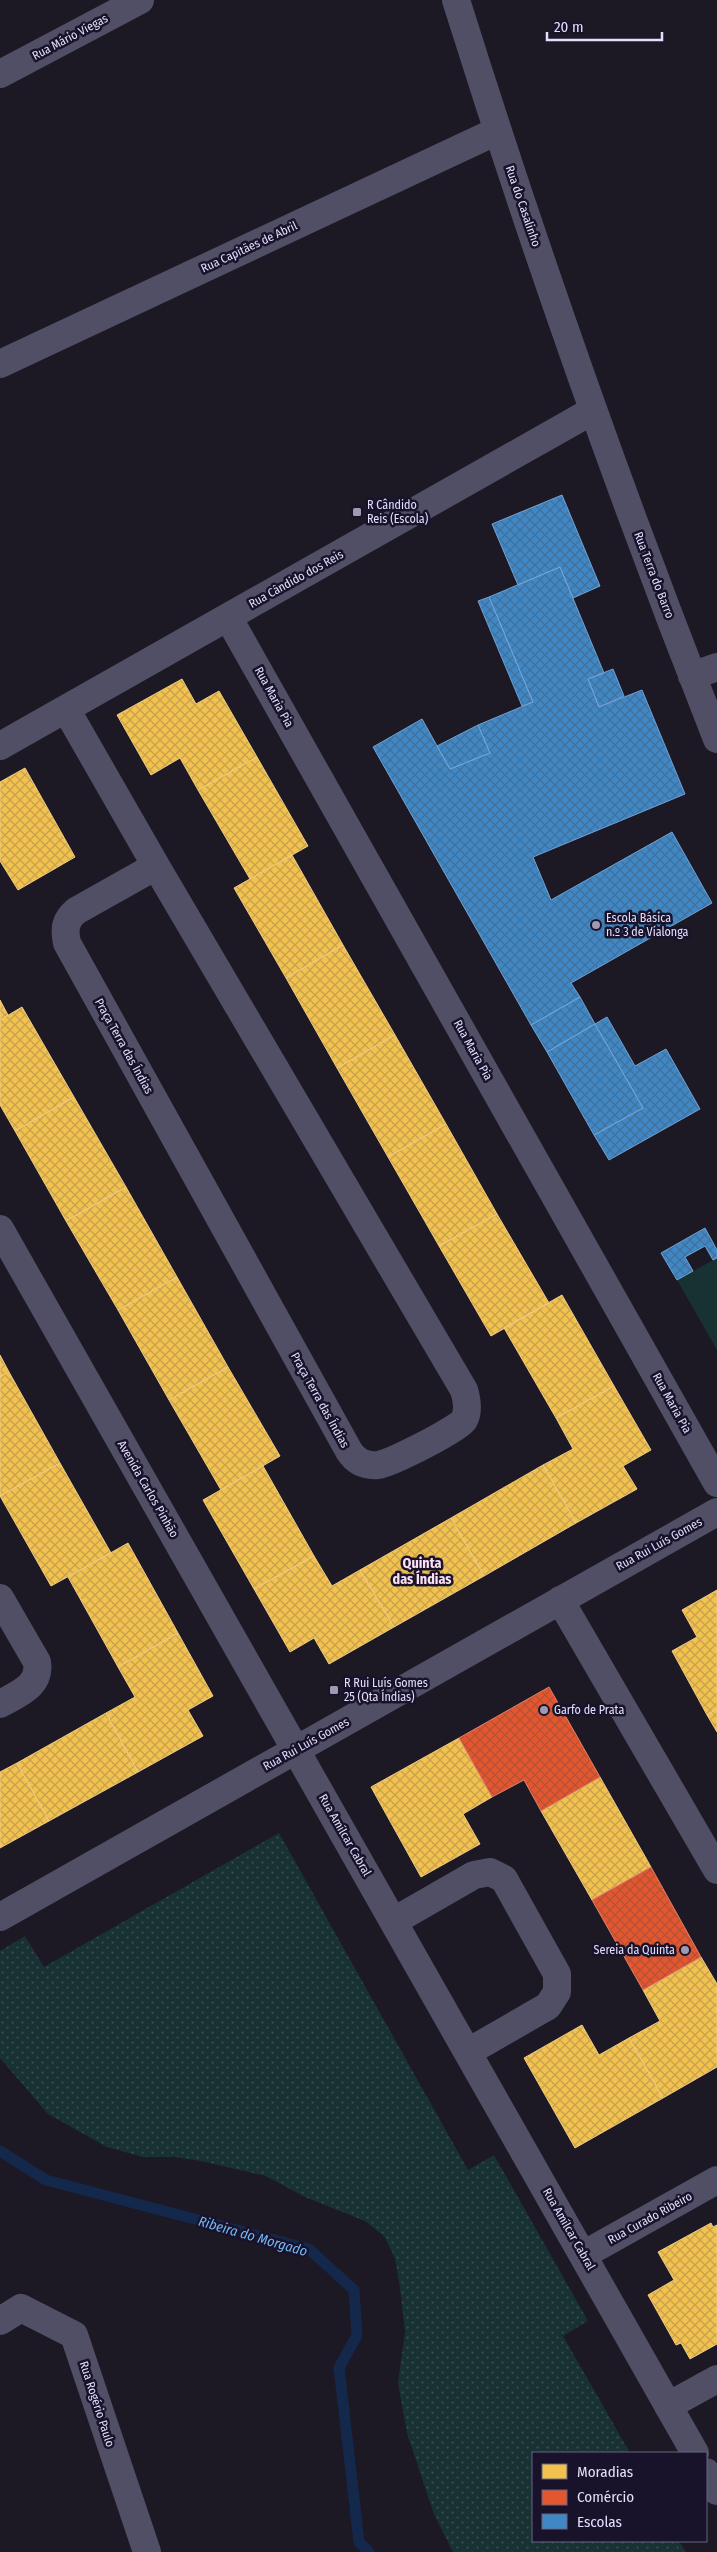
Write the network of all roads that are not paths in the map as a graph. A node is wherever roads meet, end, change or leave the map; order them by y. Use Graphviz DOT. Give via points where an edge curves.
graph roads {
  1 [pos="140,0"];
  2 [pos="456,0"];
  3 [pos="0,74"];
  4 [pos="497,131"];
  5 [pos="0,364"];
  6 [pos="592,411"];
  7 [pos="228,617"];
  8 [pos="705,672"];
  9 [pos="66,709"];
  10 [pos="717,739"];
  11 [pos="0,746"];
  12 [pos="156,866"];
  13 [pos="0,1228"];
  14 [pos="717,1483"];
  15 [pos="717,1512"];
  16 [pos="0,1598"];
  17 [pos="560,1600"];
  18 [pos="0,1704"];
  19 [pos="296,1750"];
  20 [pos="717,1870"];
  21 [pos="0,1917"];
  22 [pos="394,1921"];
  23 [pos="468,2052"];
  24 [pos="717,2180"];
  25 [pos="583,2255"];
  26 [pos="0,2321"];
  27 [pos="717,2379"];
  28 [pos="668,2406"];
  29 [pos="694,2452"];
  30 [pos="707,2474"];
  31 [pos="717,2491"];
  32 [pos="147,2552"];
  1 -- 3 [label="street, Rua Mário Viegas"];
  2 -- 4 [label="street, Rua do Casalinho"];
  4 -- 5 [label="street, Rua Capitães de Abril"];
  4 -- 6 [label="street, Rua do Casalinho"];
  6 -- 7 [label="street, Rua Cândido dos Reis"];
  6 -- 8 [label="street, Rua Terra do Barro"];
  7 -- 9 [label="street, Rua Cândido dos Reis"];
  7 -- 14 [label="street, Rua Maria Pia"];
  8 -- 10 [label="street, Rua Terra do Barro"];
  9 -- 11 [label="street, Rua Cândido dos Reis"];
  9 -- 12 [label="street, Praça Terra das Índias"];
  12 -- 12 [label="street, Praça Terra das Índias" via="464,1390 466,1415 457,1428 386,1463 360,1463 349,1451 67,943 69,917"];
  13 -- 19 [label="street, Avenida Carlos Pinhão"];
  15 -- 17 [label="street, Rua Rui Luís Gomes"];
  16 -- 18 [label="street" via="37,1662 38,1671 31,1685"];
  17 -- 19 [label="street, Rua Rui Luís Gomes"];
  17 -- 20 [label="street"];
  19 -- 21 [label="street, Rua Rui Luís Gomes"];
  19 -- 22 [label="street, Rua Amílcar Cabral"];
  22 -- 23 [label="street, Rua Amílcar Cabral"];
  22 -- 23 [label="street" via="474,1875 490,1872 504,1879 557,1974 558,1992 548,2006"];
  23 -- 25 [label="street, Rua Amílcar Cabral"];
  24 -- 25 [label="street, Rua Curado Ribeiro"];
  25 -- 28 [label="street, Rua Amílcar Cabral"];
  26 -- 32 [label="street, Rua Rogério Paulo" via="21,2308 74,2336"];
  27 -- 28 [label="street"];
  28 -- 29 [label="street, Rua Amílcar Cabral"];
  30 -- 31 [label="street"];
}
